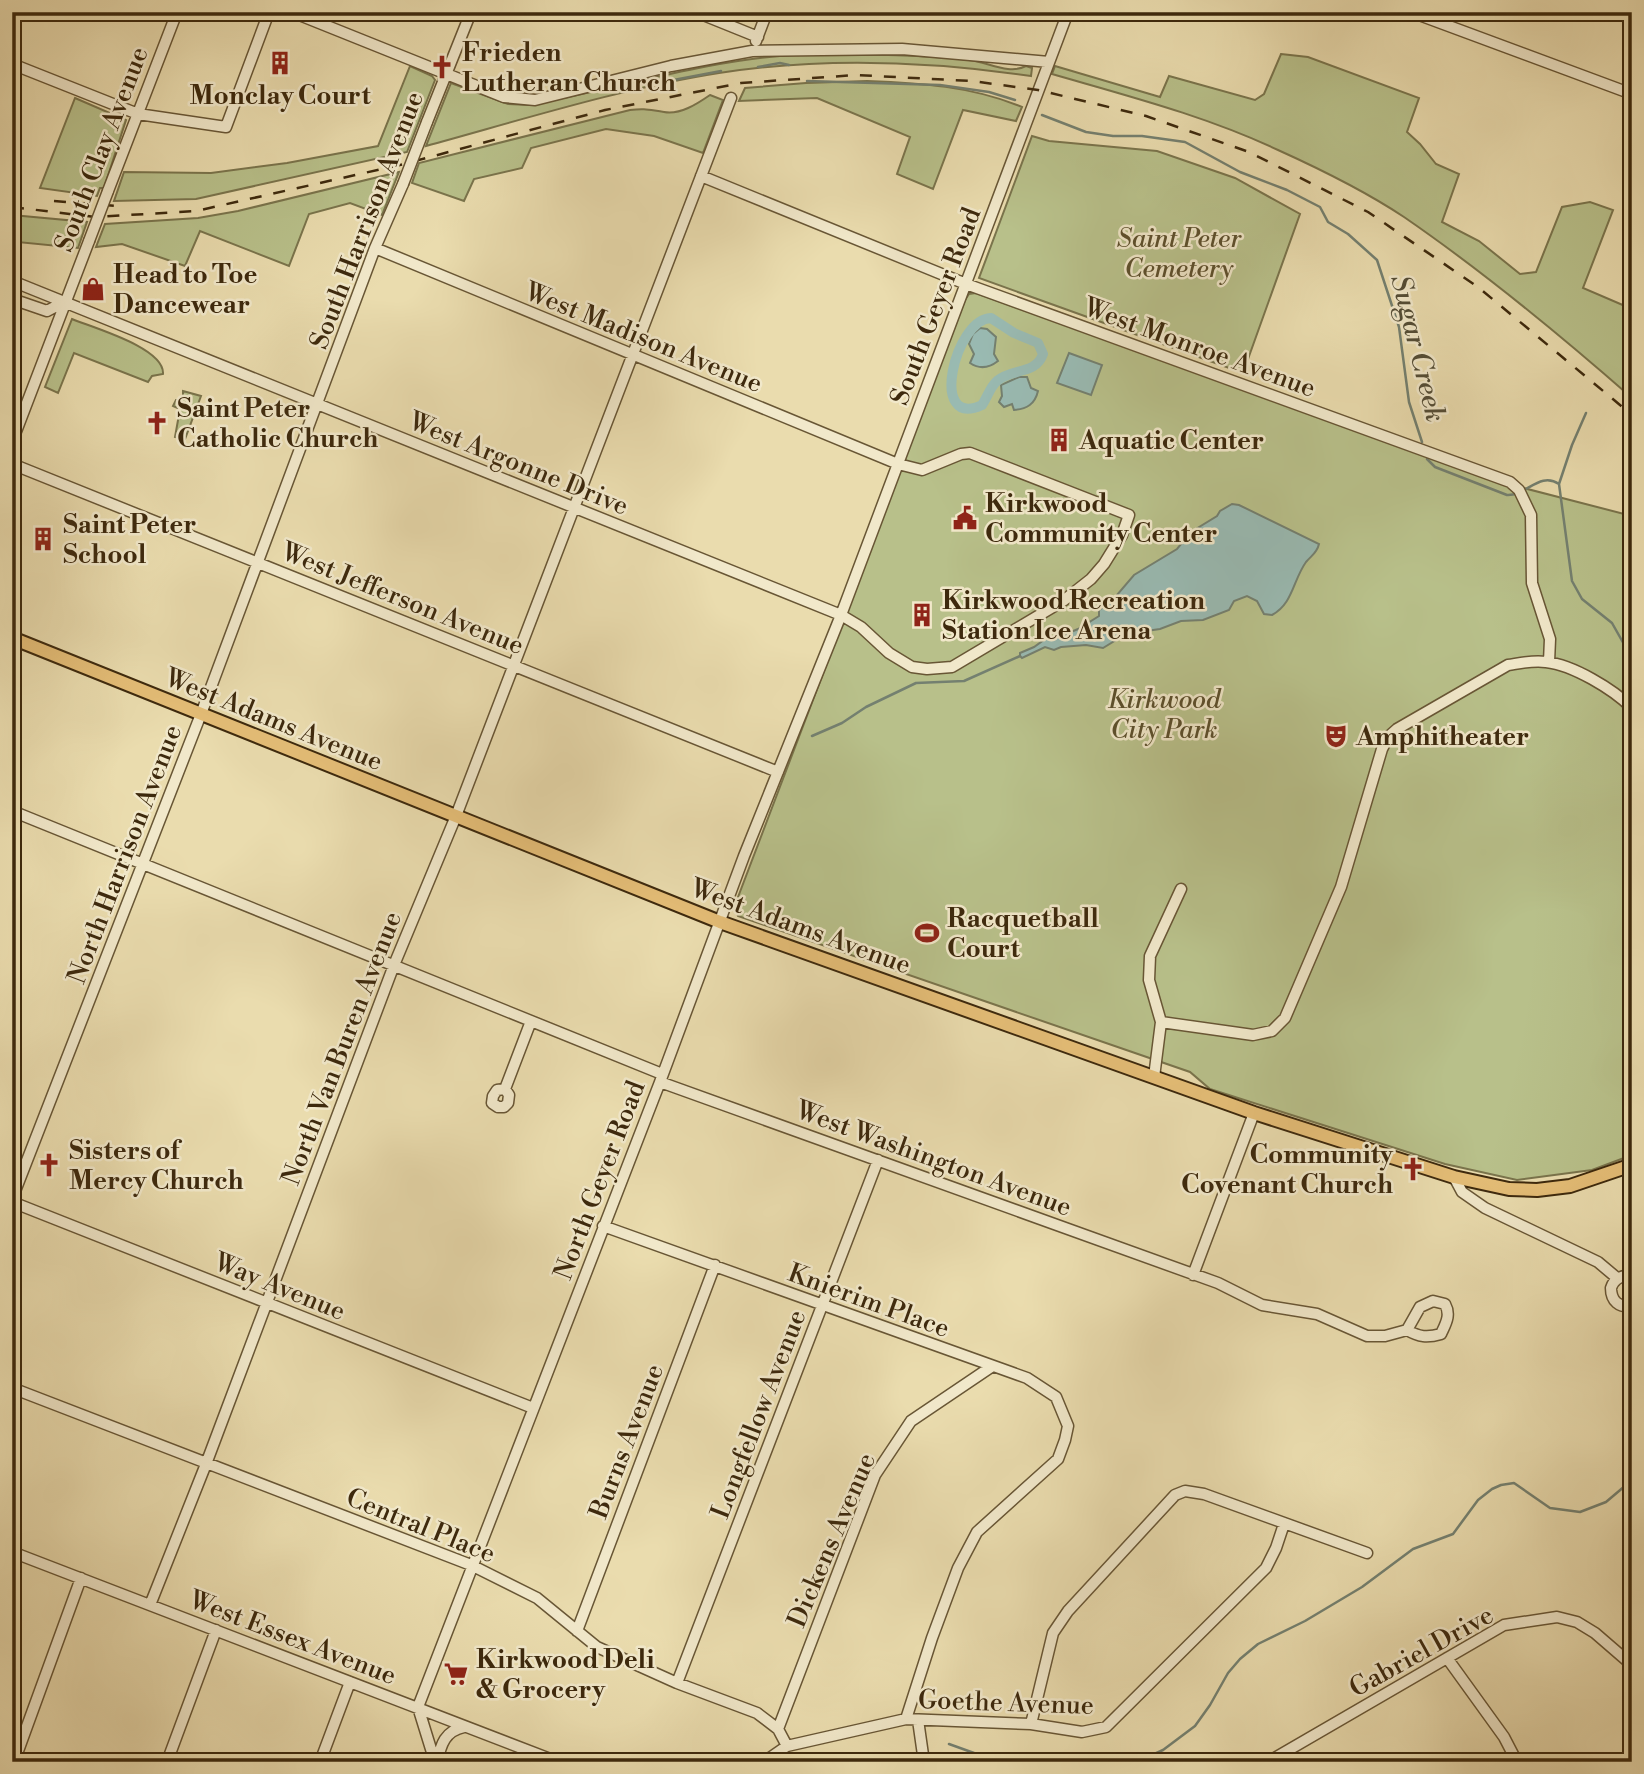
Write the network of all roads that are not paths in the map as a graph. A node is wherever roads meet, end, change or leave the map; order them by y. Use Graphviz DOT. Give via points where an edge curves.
graph roads {
  1 [pos="177,12"];
  2 [pos="269,12"];
  3 [pos="292,12"];
  4 [pos="471,12"];
  5 [pos="696,12"];
  6 [pos="767,12"];
  7 [pos="1068,12"];
  8 [pos="1411,12"];
  9 [pos="758,37"];
  10 [pos="752,51"];
  11 [pos="1049,62"];
  12 [pos="12,64"];
  13 [pos="446,73"];
  14 [pos="1632,94"];
  15 [pos="731,98"];
  16 [pos="138,114"];
  17 [pos="701,176"];
  18 [pos="375,248"];
  19 [pos="12,281"];
  20 [pos="965,284"];
  21 [pos="12,299"];
  22 [pos="65,302"];
  23 [pos="631,354"];
  24 [pos="318,405"];
  25 [pos="12,442"];
  26 [pos="12,464"];
  27 [pos="898,464"];
  28 [pos="1082,497"];
  29 [pos="573,507"];
  30 [pos="258,562"];
  31 [pos="841,615"];
  32 [pos="12,638"];
  33 [pos="1549,662"];
  34 [pos="514,665"];
  35 [pos="1632,708"];
  36 [pos="201,713"];
  37 [pos="778,772"];
  38 [pos="12,811"];
  39 [pos="456,816"];
  40 [pos="142,864"];
  41 [pos="1181,888"];
  42 [pos="720,922"];
  43 [pos="394,965"];
  44 [pos="531,1021"];
  45 [pos="1161,1022"];
  46 [pos="1154,1077"];
  47 [pos="661,1078"];
  48 [pos="505,1089"];
  49 [pos="1254,1114"];
  50 [pos="878,1160"];
  51 [pos="1632,1165"];
  52 [pos="1454,1177"];
  53 [pos="12,1201"];
  54 [pos="603,1226"];
  55 [pos="715,1265"];
  56 [pos="1193,1275"];
  57 [pos="1632,1277"];
  58 [pos="1617,1278"];
  59 [pos="267,1303"];
  60 [pos="822,1305"];
  61 [pos="1632,1306"];
  62 [pos="1407,1330"];
  63 [pos="991,1367"];
  64 [pos="12,1388"];
  65 [pos="533,1408"];
  66 [pos="206,1464"];
  67 [pos="1284,1524"];
  68 [pos="12,1552"];
  69 [pos="1367,1553"];
  70 [pos="471,1564"];
  71 [pos="81,1578"];
  72 [pos="150,1605"];
  73 [pos="216,1630"];
  74 [pos="577,1631"];
  75 [pos="1447,1658"];
  76 [pos="1632,1665"];
  77 [pos="350,1682"];
  78 [pos="677,1683"];
  79 [pos="418,1707"];
  80 [pos="906,1719"];
  81 [pos="918,1720"];
  82 [pos="1031,1724"];
  83 [pos="466,1726"];
  84 [pos="778,1729"];
  85 [pos="786,1746"];
  86 [pos="14,1762"];
  87 [pos="167,1762"];
  88 [pos="320,1762"];
  89 [pos="436,1762"];
  90 [pos="558,1762"];
  91 [pos="764,1762"];
  92 [pos="923,1762"];
  93 [pos="1268,1762"];
  94 [pos="1517,1762"];
  1 -- 16 [label="street, South Clay Avenue"];
  2 -- 16 [label="street" via="226,127"];
  3 -- 13 [label="street"];
  4 -- 13 [label="street, South Harrison Avenue"];
  5 -- 9 [label="street"];
  6 -- 9 [label="street"];
  7 -- 11 [label="street, South Geyer Road"];
  8 -- 14 [label="street"];
  9 -- 10 [label="street"];
  10 -- 11 [label="street" via="902,49"];
  10 -- 13 [label="street" via="535,100 504,97"];
  11 -- 20 [label="street, South Geyer Road"];
  12 -- 16 [label="street"];
  13 -- 18 [label="street, South Harrison Avenue, bridge"];
  15 -- 17 [label="street, North Van Buren Avenue"];
  16 -- 22 [label="street, South Clay Avenue, bridge"];
  17 -- 20 [label="street, West Monroe Avenue"];
  17 -- 23 [label="street, North Van Buren Avenue"];
  18 -- 23 [label="street, West Madison Avenue"];
  18 -- 24 [label="street, South Harrison Avenue"];
  19 -- 22 [label="street, West Argonne Drive"];
  20 -- 27 [label="street, South Geyer Road"];
  20 -- 33 [label="street, West Monroe Avenue" via="1510,482 1531,515 1532,583 1550,639"];
  21 -- 22 [label="street, West Argonne Drive" via="47,311"];
  22 -- 24 [label="street, West Argonne Drive"];
  22 -- 25 [label="street, South Clay Avenue"];
  23 -- 27 [label="street, West Madison Avenue"];
  23 -- 29 [label="street, North Van Buren Avenue"];
  24 -- 29 [label="street, West Argonne Drive"];
  24 -- 30 [label="street, North Harrison Avenue"];
  26 -- 30 [label="street, West Jefferson Avenue"];
  27 -- 28 [label="street, West Madison Avenue" via="922,470 970,453"];
  27 -- 31 [label="street, South Geyer Road"];
  28 -- 31 [label="street, West Argonne Drive" via="1129,515 1104,564 1063,601 952,667 912,667"];
  29 -- 31 [label="street, West Argonne Drive"];
  29 -- 34 [label="street, North Van Buren Avenue"];
  30 -- 34 [label="street, West Jefferson Avenue"];
  30 -- 36 [label="street, North Harrison Avenue"];
  31 -- 37 [label="street, North Geyer Road"];
  32 -- 36 [label="main road, West Adams Avenue"];
  33 -- 35 [label="street" via="1598,683"];
  33 -- 45 [label="street" via="1508,665 1388,737 1341,887 1285,1018 1272,1031 1252,1035"];
  34 -- 37 [label="street, West Jefferson Avenue"];
  34 -- 39 [label="street, North Van Buren Avenue"];
  36 -- 39 [label="main road, West Adams Avenue"];
  36 -- 40 [label="street, North Harrison Avenue"];
  37 -- 42 [label="street, North Geyer Road"];
  38 -- 40 [label="street, West Washington Avenue"];
  39 -- 42 [label="main road, West Adams Avenue"];
  39 -- 43 [label="street, North Van Buren Avenue"];
  40 -- 43 [label="street, West Washington Avenue"];
  40 -- 53 [label="street, North Harrison Avenue"];
  41 -- 45 [label="street" via="1148,967"];
  42 -- 46 [label="main road, West Adams Avenue"];
  42 -- 47 [label="street, North Geyer Road"];
  43 -- 44 [label="street, West Washington Avenue"];
  43 -- 59 [label="street, North Van Buren Avenue"];
  44 -- 47 [label="street, West Washington Avenue"];
  44 -- 48 [label="street"];
  45 -- 46 [label="street"];
  46 -- 49 [label="main road, West Adams Avenue"];
  47 -- 50 [label="street, West Washington Avenue"];
  47 -- 54 [label="street, North Geyer Road"];
  49 -- 52 [label="main road, West Adams Avenue"];
  49 -- 56 [label="street"];
  50 -- 56 [label="street, West Washington Avenue"];
  50 -- 60 [label="street, Longfellow Avenue"];
  51 -- 52 [label="main road, West Adams Avenue" via="1570,1186 1537,1190 1482,1185"];
  52 -- 58 [label="street" via="1462,1192 1485,1208 1598,1262"];
  53 -- 59 [label="street, Way Avenue"];
  54 -- 55 [label="street, Knierim Place"];
  54 -- 65 [label="street, North Geyer Road"];
  55 -- 60 [label="street, Knierim Place"];
  55 -- 74 [label="street, Burns Avenue"];
  56 -- 62 [label="street, West Washington Avenue" via="1262,1305 1317,1314 1358,1334 1385,1336"];
  57 -- 58 [label="street"];
  58 -- 61 [label="street" via="1611,1288 1613,1300 1623,1307"];
  59 -- 65 [label="street, Way Avenue"];
  59 -- 66 [label="street, North Van Buren Avenue"];
  60 -- 63 [label="street, Knierim Place"];
  60 -- 78 [label="street, Longfellow Avenue"];
  62 -- 62 [label="street" via="1417,1336 1441,1334 1449,1313 1445,1304 1433,1301 1420,1307"];
  63 -- 80 [label="street, Knierim Place" via="1027,1378 1056,1397 1068,1426 1058,1459 977,1532 958,1568"];
  63 -- 84 [label="street, Dickens Avenue" via="911,1421 875,1475"];
  64 -- 66 [label="street, Central Place"];
  65 -- 70 [label="street, North Geyer Road"];
  66 -- 70 [label="street, Central Place"];
  66 -- 72 [label="street, North Van Buren Avenue"];
  67 -- 69 [label="street"];
  67 -- 82 [label="street, Goethe Avenue" via="1266,1568 1106,1727 1082,1732"];
  67 -- 82 [label="street" via="1204,1494 1185,1491 1175,1495 1053,1633"];
  68 -- 71 [label="street, West Essex Avenue"];
  70 -- 74 [label="street, Central Place" via="537,1598"];
  70 -- 79 [label="street, North Geyer Road"];
  71 -- 72 [label="street, West Essex Avenue"];
  71 -- 86 [label="street"];
  72 -- 73 [label="street, West Essex Avenue"];
  73 -- 77 [label="street, West Essex Avenue"];
  73 -- 87 [label="street"];
  74 -- 78 [label="street, Central Place" via="597,1647"];
  75 -- 76 [label="street, Gabriel Drive" via="1504,1625 1557,1617 1595,1633"];
  75 -- 93 [label="street, Gabriel Drive"];
  75 -- 94 [label="street"];
  77 -- 79 [label="street, West Essex Avenue"];
  77 -- 88 [label="street"];
  78 -- 84 [label="street, Central Place" via="757,1713"];
  79 -- 83 [label="street, West Essex Avenue"];
  79 -- 89 [label="street"];
  80 -- 81 [label="street, Goethe Avenue"];
  80 -- 85 [label="street, Goethe Avenue"];
  81 -- 82 [label="street, Goethe Avenue"];
  81 -- 92 [label="street"];
  83 -- 89 [label="street" via="445,1737"];
  83 -- 90 [label="street, West Essex Avenue"];
  84 -- 85 [label="street"];
  85 -- 91 [label="street, Goethe Avenue"];
}
